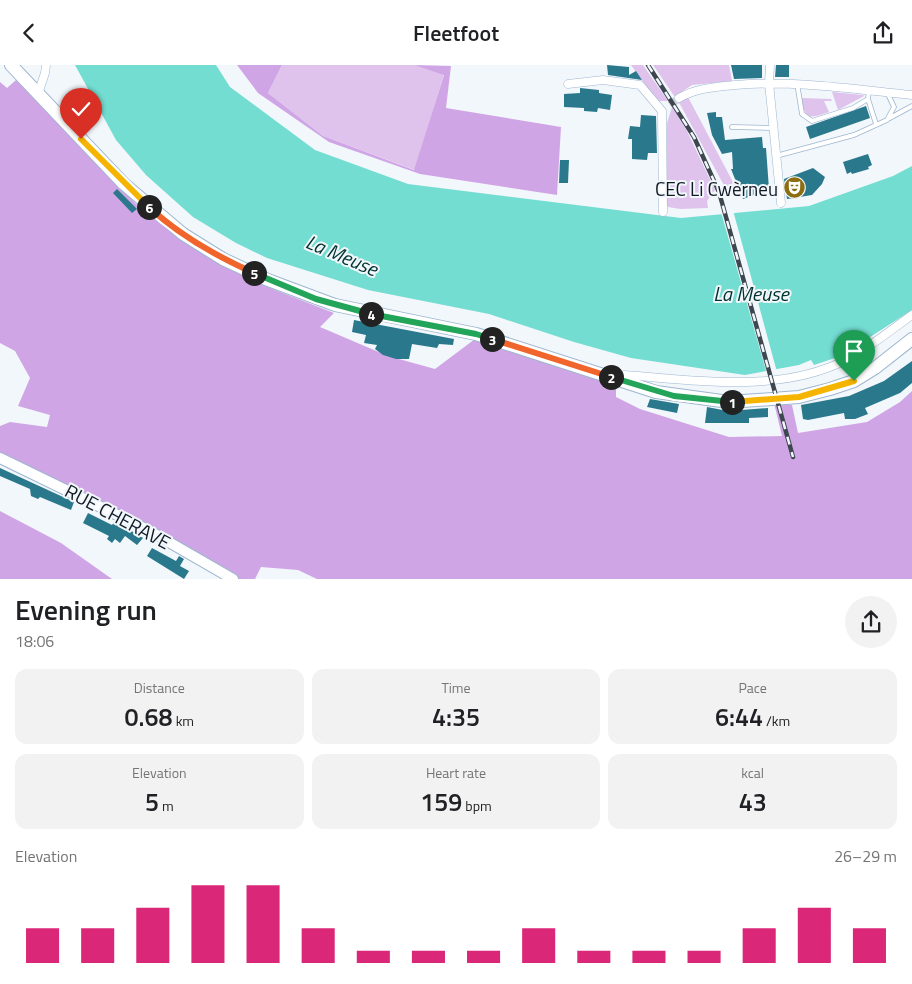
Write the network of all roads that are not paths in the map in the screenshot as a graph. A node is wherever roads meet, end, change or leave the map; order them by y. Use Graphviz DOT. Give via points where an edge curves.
graph roads {
  1 [pos="11,65"];
  2 [pos="46,65"];
  3 [pos="770,65"];
  4 [pos="769,83"];
  5 [pos="797,83"];
  6 [pos="568,84"];
  7 [pos="869,90"];
  8 [pos="887,92"];
  9 [pos="38,94"];
  10 [pos="912,95"];
  11 [pos="679,98"];
  12 [pos="868,99"];
  13 [pos="670,105"];
  14 [pos="912,106"];
  15 [pos="662,111"];
  16 [pos="887,120"];
  17 [pos="876,124"];
  18 [pos="732,127"];
  19 [pos="772,128"];
  20 [pos="776,156"];
  21 [pos="781,203"];
  22 [pos="663,212"];
  23 [pos="912,315"];
  24 [pos="912,339"];
  25 [pos="616,379"];
  26 [pos="0,458"];
  27 [pos="233,579"];
  1 -- 9 [label="main road"];
  2 -- 9 [label="street"];
  3 -- 4 [label="street"];
  4 -- 5 [label="street"];
  4 -- 11 [label="street" via="706,88"];
  4 -- 19 [label="street"];
  5 -- 7 [label="street"];
  5 -- 12 [label="lane" via="802,114 812,121 853,108"];
  6 -- 15 [label="street" via="603,79 640,85"];
  7 -- 8 [label="street"];
  7 -- 12 [label="lane"];
  8 -- 10 [label="street"];
  8 -- 16 [label="lane" via="894,107"];
  9 -- 25 [label="main road" via="154,211 223,259 335,305 476,334"];
  12 -- 17 [label="lane"];
  13 -- 15 [label="street"];
  14 -- 16 [label="lane"];
  15 -- 22 [label="street"];
  16 -- 17 [label="lane"];
  17 -- 20 [label="lane" via="837,141"];
  18 -- 19 [label="lane"];
  19 -- 20 [label="street"];
  20 -- 21 [label="street"];
  23 -- 25 [label="street" via="848,359 815,373 747,382 624,375"];
  24 -- 25 [label="main road" via="894,356 854,381 799,397 729,402 693,399 656,392"];
  26 -- 27 [label="street, RUE CHERAVE" via="148,530"];
}
